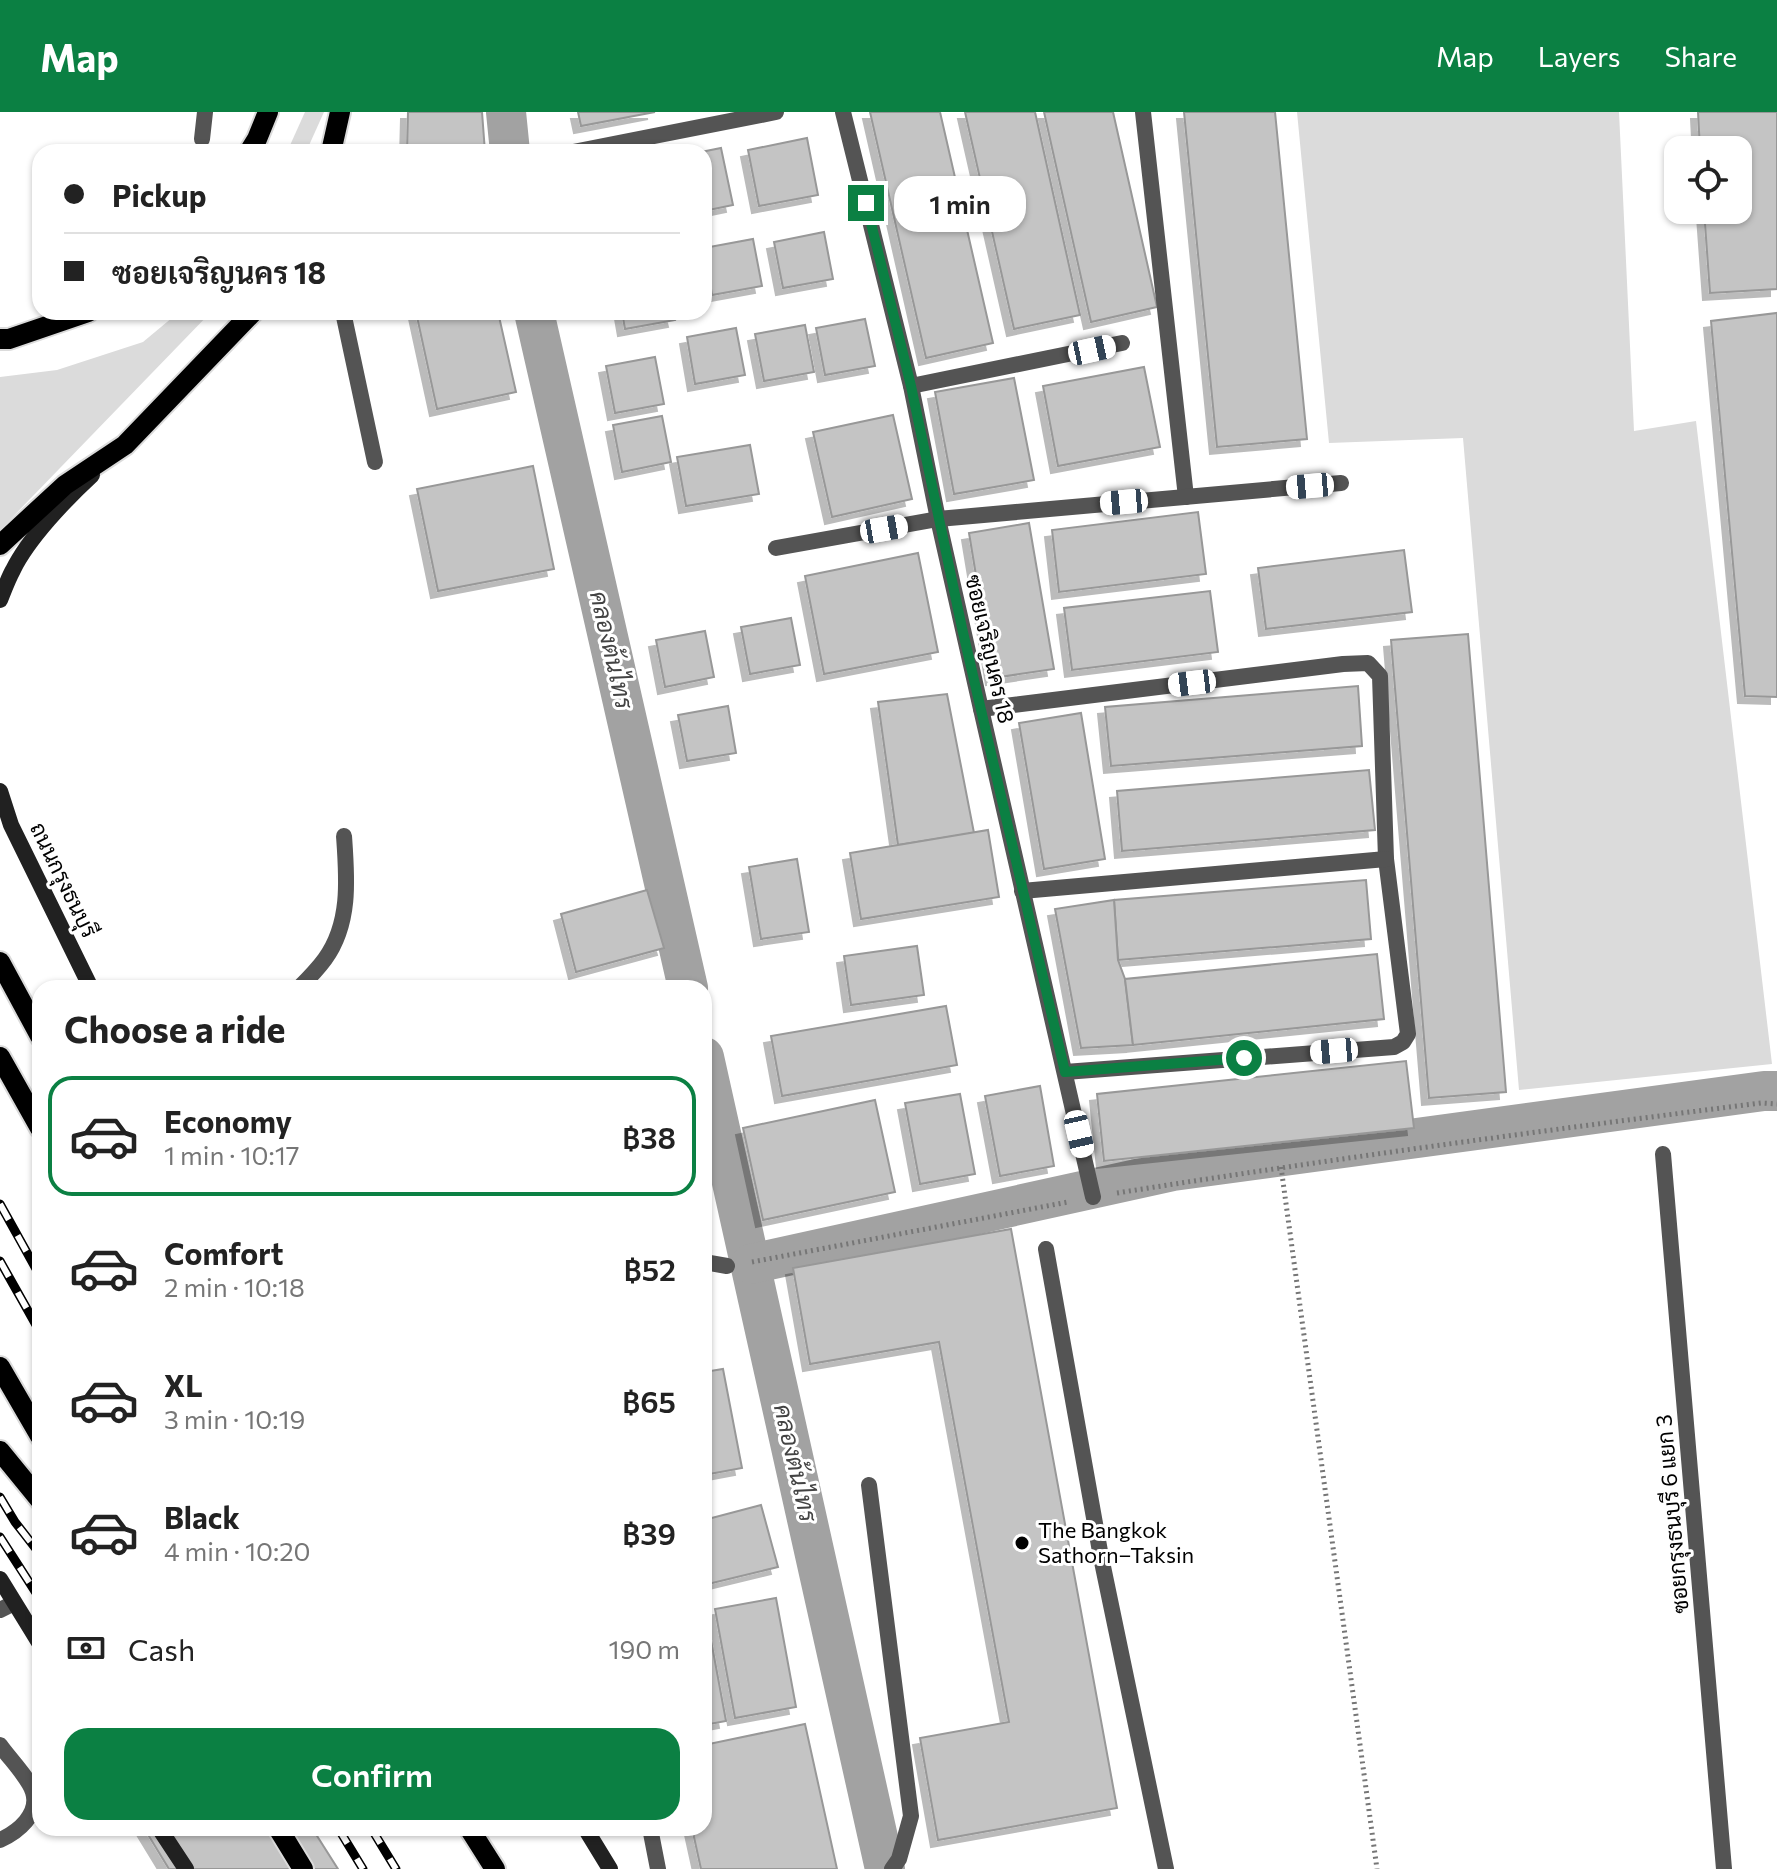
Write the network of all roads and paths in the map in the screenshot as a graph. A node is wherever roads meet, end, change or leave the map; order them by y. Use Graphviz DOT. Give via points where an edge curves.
graph roads {
  1 [pos="205,112"];
  2 [pos="268,112"];
  3 [pos="340,112"];
  4 [pos="776,112"];
  5 [pos="843,112"];
  6 [pos="1143,112"];
  7 [pos="202,139"];
  8 [pos="254,144"];
  9 [pos="333,144"];
  10 [pos="614,144"];
  11 [pos="65,320"];
  12 [pos="245,320"];
  13 [pos="345,320"];
  14 [pos="0,339"];
  15 [pos="1122,343"];
  16 [pos="911,386"];
  17 [pos="125,445"];
  18 [pos="375,462"];
  19 [pos="1341,483"];
  20 [pos="1186,497"];
  21 [pos="938,519"];
  22 [pos="0,545"];
  23 [pos="776,548"];
  24 [pos="0,600"];
  25 [pos="981,709"];
  26 [pos="0,791"];
  27 [pos="344,836"];
  28 [pos="1386,859"];
  29 [pos="1022,891"];
  30 [pos="0,962"];
  31 [pos="87,980"];
  32 [pos="306,980"];
  33 [pos="32,1021"];
  34 [pos="0,1057"];
  35 [pos="1065,1072"];
  36 [pos="1777,1104"];
  37 [pos="32,1114"];
  38 [pos="1663,1154"];
  39 [pos="1281,1167"];
  40 [pos="1093,1197"];
  41 [pos="1046,1249"];
  42 [pos="712,1263"];
  43 [pos="727,1266"];
  44 [pos="0,1367"];
  45 [pos="32,1422"];
  46 [pos="0,1451"];
  47 [pos="869,1485"];
  48 [pos="32,1490"];
  49 [pos="0,1579"];
  50 [pos="7,1607"];
  51 [pos="32,1635"];
  52 [pos="0,1745"];
  53 [pos="32,1792"];
  54 [pos="32,1808"];
  55 [pos="164,1836"];
  56 [pos="283,1836"];
  57 [pos="474,1836"];
  58 [pos="481,1836"];
  59 [pos="590,1836"];
  60 [pos="652,1836"];
  61 [pos="0,1840"];
  62 [pos="896,1864"];
  63 [pos="186,1869"];
  64 [pos="303,1869"];
  65 [pos="497,1869"];
  66 [pos="610,1869"];
  67 [pos="658,1869"];
  68 [pos="1166,1869"];
  69 [pos="1377,1869"];
  70 [pos="1724,1869"];
  1 -- 7 [label="street"];
  2 -- 8 [label="main road"];
  3 -- 9 [label="main road"];
  4 -- 10 [label="street"];
  5 -- 16 [label="street, ซอยเจริญนคร 18"];
  6 -- 20 [label="street"];
  11 -- 14 [label="main road"];
  12 -- 17 [label="main road"];
  13 -- 18 [label="street"];
  15 -- 16 [label="street"];
  16 -- 21 [label="street, ซอยเจริญนคร 18"];
  17 -- 22 [label="main road" via="65,485"];
  17 -- 24 [label="main road" via="41,528 14,567"];
  19 -- 20 [label="street"];
  20 -- 21 [label="street"];
  21 -- 23 [label="street"];
  21 -- 25 [label="street, ซอยเจริญนคร 18"];
  25 -- 28 [label="street" via="1368,663 1380,676"];
  25 -- 29 [label="street, ซอยเจริญนคร 18"];
  26 -- 31 [label="main road, ถนนกรุงธนบุรี" via="11,825"];
  27 -- 32 [label="street" via="347,888 341,927 326,958"];
  28 -- 29 [label="street"];
  28 -- 35 [label="street" via="1408,1034 1403,1042 1394,1047"];
  29 -- 35 [label="street, ซอยเจริญนคร 18"];
  30 -- 33 [label="main road"];
  34 -- 37 [label="main road"];
  35 -- 40 [label="street, ซอยเจริญนคร 18"];
  36 -- 39 [label="path"];
  38 -- 70 [label="street, ซอยกรุงธนบุรี 6 แยก 3"];
  39 -- 40 [label="path"];
  39 -- 69 [label="path"];
  40 -- 43 [label="path"];
  41 -- 68 [label="street" via="1101,1557"];
  42 -- 43 [label="street"];
  44 -- 45 [label="main road"];
  46 -- 48 [label="main road"];
  47 -- 62 [label="street" via="911,1816"];
  49 -- 50 [label="main road"];
  50 -- 51 [label="main road"];
  52 -- 53 [label="street"];
  54 -- 61 [label="street" via="22,1826"];
  55 -- 63 [label="main road"];
  56 -- 64 [label="main road"];
  57 -- 65 [label="main road"];
  58 -- 65 [label="main road"];
  59 -- 66 [label="main road"];
  60 -- 67 [label="street"];
}
